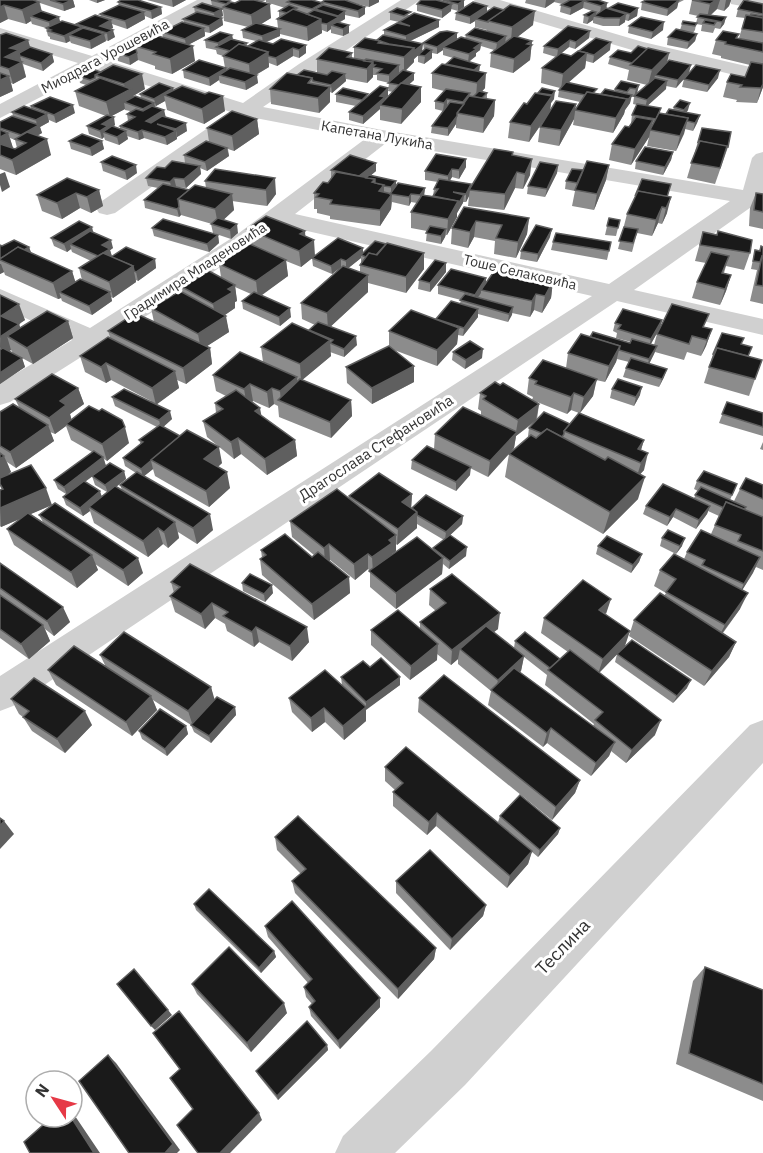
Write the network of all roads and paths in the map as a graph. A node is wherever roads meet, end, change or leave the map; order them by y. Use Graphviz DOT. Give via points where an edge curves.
graph roads {
  1 [pos="210,0"];
  2 [pos="412,0"];
  3 [pos="482,0"];
  4 [pos="737,0"];
  5 [pos="763,5"];
  6 [pos="0,33"];
  7 [pos="93,63"];
  8 [pos="763,76"];
  9 [pos="245,110"];
  10 [pos="0,112"];
  11 [pos="382,136"];
  12 [pos="763,158"];
  13 [pos="757,199"];
  14 [pos="107,208"];
  15 [pos="278,217"];
  16 [pos="613,293"];
  17 [pos="0,297"];
  18 [pos="763,327"];
  19 [pos="91,338"];
  20 [pos="0,396"];
  21 [pos="0,695"];
  22 [pos="763,737"];
  23 [pos="360,1153"];
  1 -- 7 [label="street, Миодрага Урошевића"];
  2 -- 9 [label="street"];
  3 -- 8 [label="street" via="638,46"];
  4 -- 5 [label="street"];
  6 -- 7 [label="street, Капетана Лукића"];
  7 -- 9 [label="street, Капетана Лукића"];
  7 -- 10 [label="street, Миодрага Урошевића"];
  9 -- 11 [label="street, Капетана Лукића"];
  9 -- 14 [label="street"];
  11 -- 13 [label="street, Капетана Лукића"];
  11 -- 15 [label="street, Градимира Младеновића"];
  12 -- 13 [label="street"];
  13 -- 16 [label="street, Драгослава Стефановића"];
  15 -- 16 [label="street, Тоше Селаковића"];
  15 -- 19 [label="street, Градимира Младеновића"];
  16 -- 18 [label="street, Тоше Селаковића"];
  16 -- 21 [label="street, Драгослава Стефановића"];
  17 -- 19 [label="street"];
  19 -- 20 [label="street, Градимира Младеновића"];
  22 -- 23 [label="street, Теслина" via="448,1068"];
}
